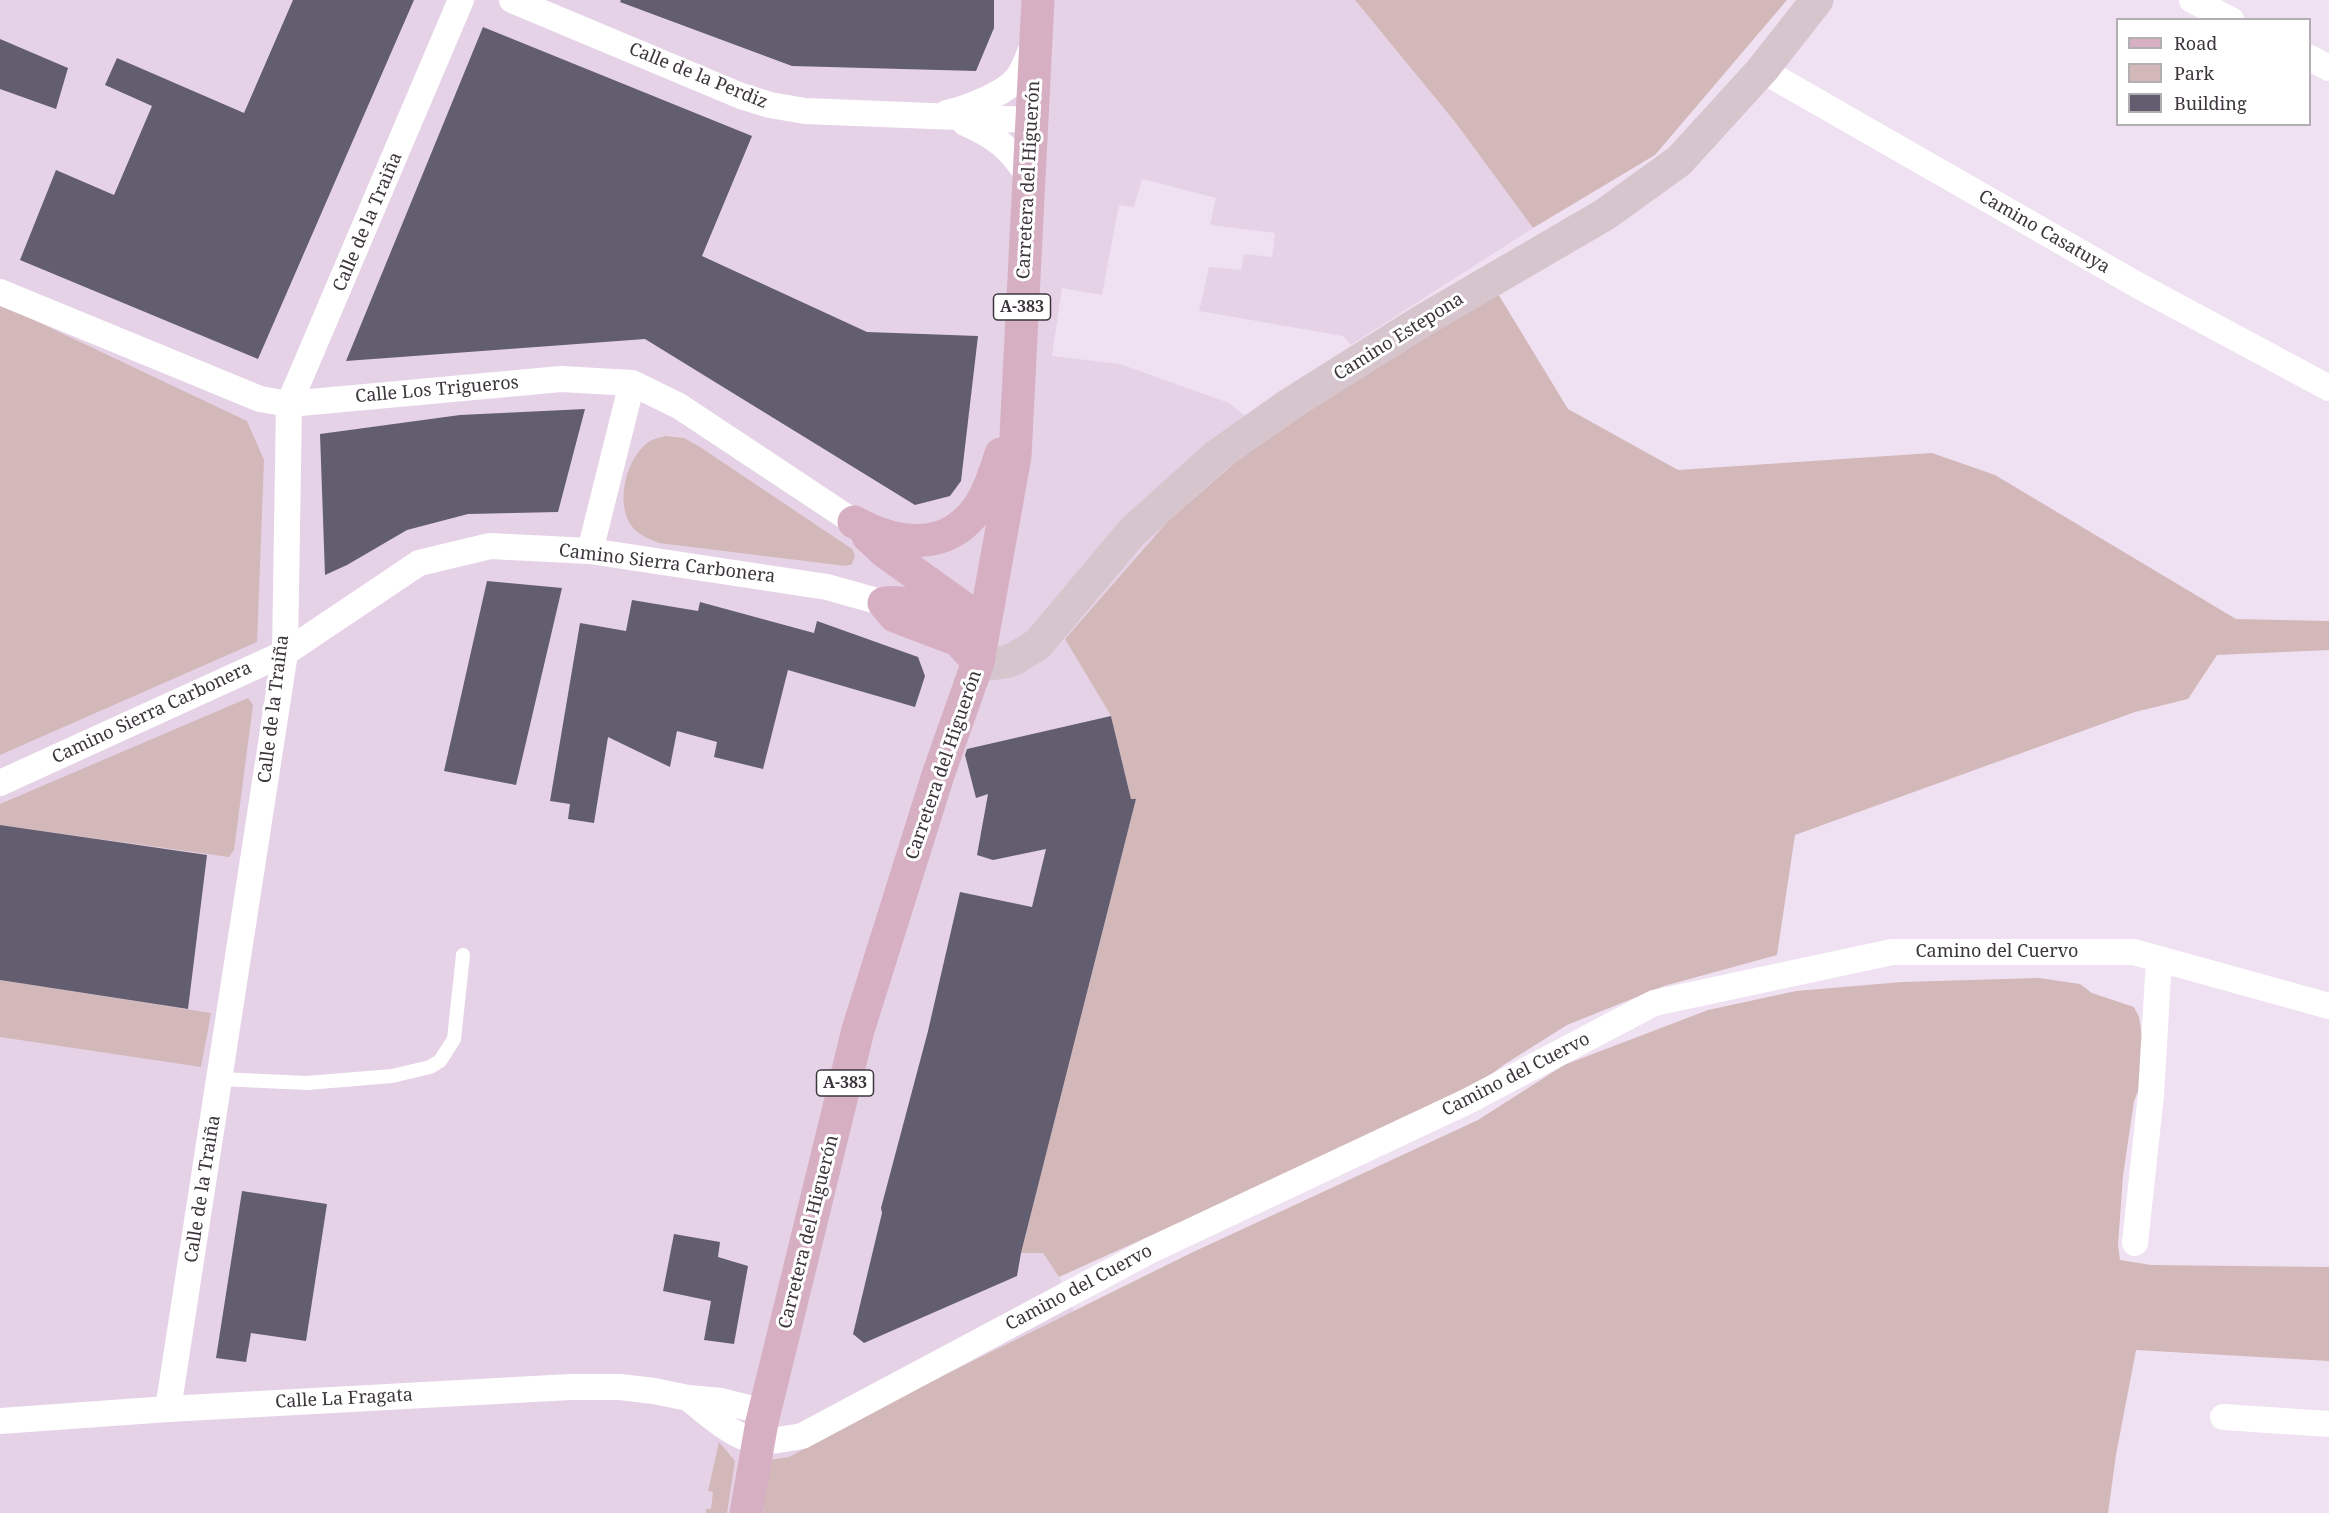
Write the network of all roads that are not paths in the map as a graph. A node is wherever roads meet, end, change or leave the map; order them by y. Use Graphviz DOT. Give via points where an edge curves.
graph roads {
  1 [pos="461,0"];
  2 [pos="512,0"];
  3 [pos="1038,0"];
  4 [pos="1817,0"];
  5 [pos="2192,0"];
  6 [pos="2227,18"];
  7 [pos="1036,39"];
  8 [pos="2311,59"];
  9 [pos="2329,68"];
  10 [pos="1762,70"];
  11 [pos="941,118"];
  12 [pos="1032,120"];
  13 [pos="1029,178"];
  14 [pos="0,292"];
  15 [pos="1019,370"];
  16 [pos="632,382"];
  17 [pos="2329,388"];
  18 [pos="289,404"];
  19 [pos="854,522"];
  20 [pos="590,551"];
  21 [pos="905,566"];
  22 [pos="877,600"];
  23 [pos="981,635"];
  24 [pos="285,652"];
  25 [pos="0,783"];
  26 [pos="463,955"];
  27 [pos="2159,959"];
  28 [pos="2329,1006"];
  29 [pos="220,1079"];
  30 [pos="2135,1243"];
  31 [pos="168,1409"];
  32 [pos="2223,1417"];
  33 [pos="0,1421"];
  34 [pos="2329,1424"];
  35 [pos="762,1427"];
  36 [pos="746,1513"];
  1 -- 18 [label="street, Calle de la Traiña"];
  2 -- 11 [label="street, Calle de la Perdiz" via="770,105 806,111"];
  3 -- 7 [label="main road, Carretera del Higuerón / A-383"];
  4 -- 10 [label="main road, Camino Estepona"];
  5 -- 6 [label="street"];
  7 -- 11 [label="street, Calle de la Perdiz" via="1020,75 1009,86"];
  7 -- 12 [label="main road, Carretera del Higuerón / A-383"];
  8 -- 9 [label="street"];
  10 -- 17 [label="street, Camino Casatuya" via="2139,286"];
  10 -- 23 [label="main road, Camino Estepona" via="1678,160 1604,215 1422,321 1287,406 1224,451 1131,532 1038,644 1014,659 991,664"];
  11 -- 12 [label="street, Calle de la Perdiz"];
  11 -- 13 [label="street, Calle de la Perdiz" via="996,138"];
  12 -- 13 [label="main road, Carretera del Higuerón / A-383"];
  13 -- 15 [label="main road, Carretera del Higuerón / A-383"];
  14 -- 18 [label="street, Calle Los Trigueros" via="260,399"];
  15 -- 19 [label="main road" via="1003,448 989,487 968,520 946,535 908,541 879,535"];
  15 -- 23 [label="main road, Carretera del Higuerón / A-383" via="1015,456"];
  16 -- 18 [label="street, Calle Los Trigueros" via="561,379"];
  16 -- 19 [label="street, Calle Los Trigueros" via="679,406"];
  16 -- 20 [label="street"];
  18 -- 24 [label="street, Calle de la Traiña"];
  19 -- 21 [label="main road"];
  20 -- 22 [label="street, Camino Sierra Carbonera" via="816,585"];
  20 -- 24 [label="street, Camino Sierra Carbonera" via="490,546 418,563"];
  21 -- 22 [label="main road" via="909,585 905,595"];
  21 -- 23 [label="main road" via="962,607"];
  22 -- 23 [label="main road" via="895,616 958,640"];
  23 -- 35 [label="main road, Carretera del Higuerón / A-383" via="858,1030"];
  24 -- 25 [label="street, Camino Sierra Carbonera"];
  24 -- 29 [label="street, Calle de la Traiña"];
  26 -- 29 [label="lane" via="454,1039 440,1061 430,1067 392,1076 307,1083"];
  27 -- 28 [label="street, Camino del Cuervo"];
  27 -- 30 [label="street" via="2151,1094"];
  27 -- 35 [label="street, Camino del Cuervo" via="2134,952 1892,952 1654,1003 1468,1101 1151,1250 802,1436"];
  29 -- 31 [label="street, Calle de la Traiña"];
  31 -- 33 [label="street, Calle La Fragata"];
  31 -- 35 [label="street, Calle La Fragata" via="620,1387 721,1401"];
  32 -- 34 [label="street"];
  35 -- 36 [label="main road, Carretera del Higuerón / A-383"];
}
